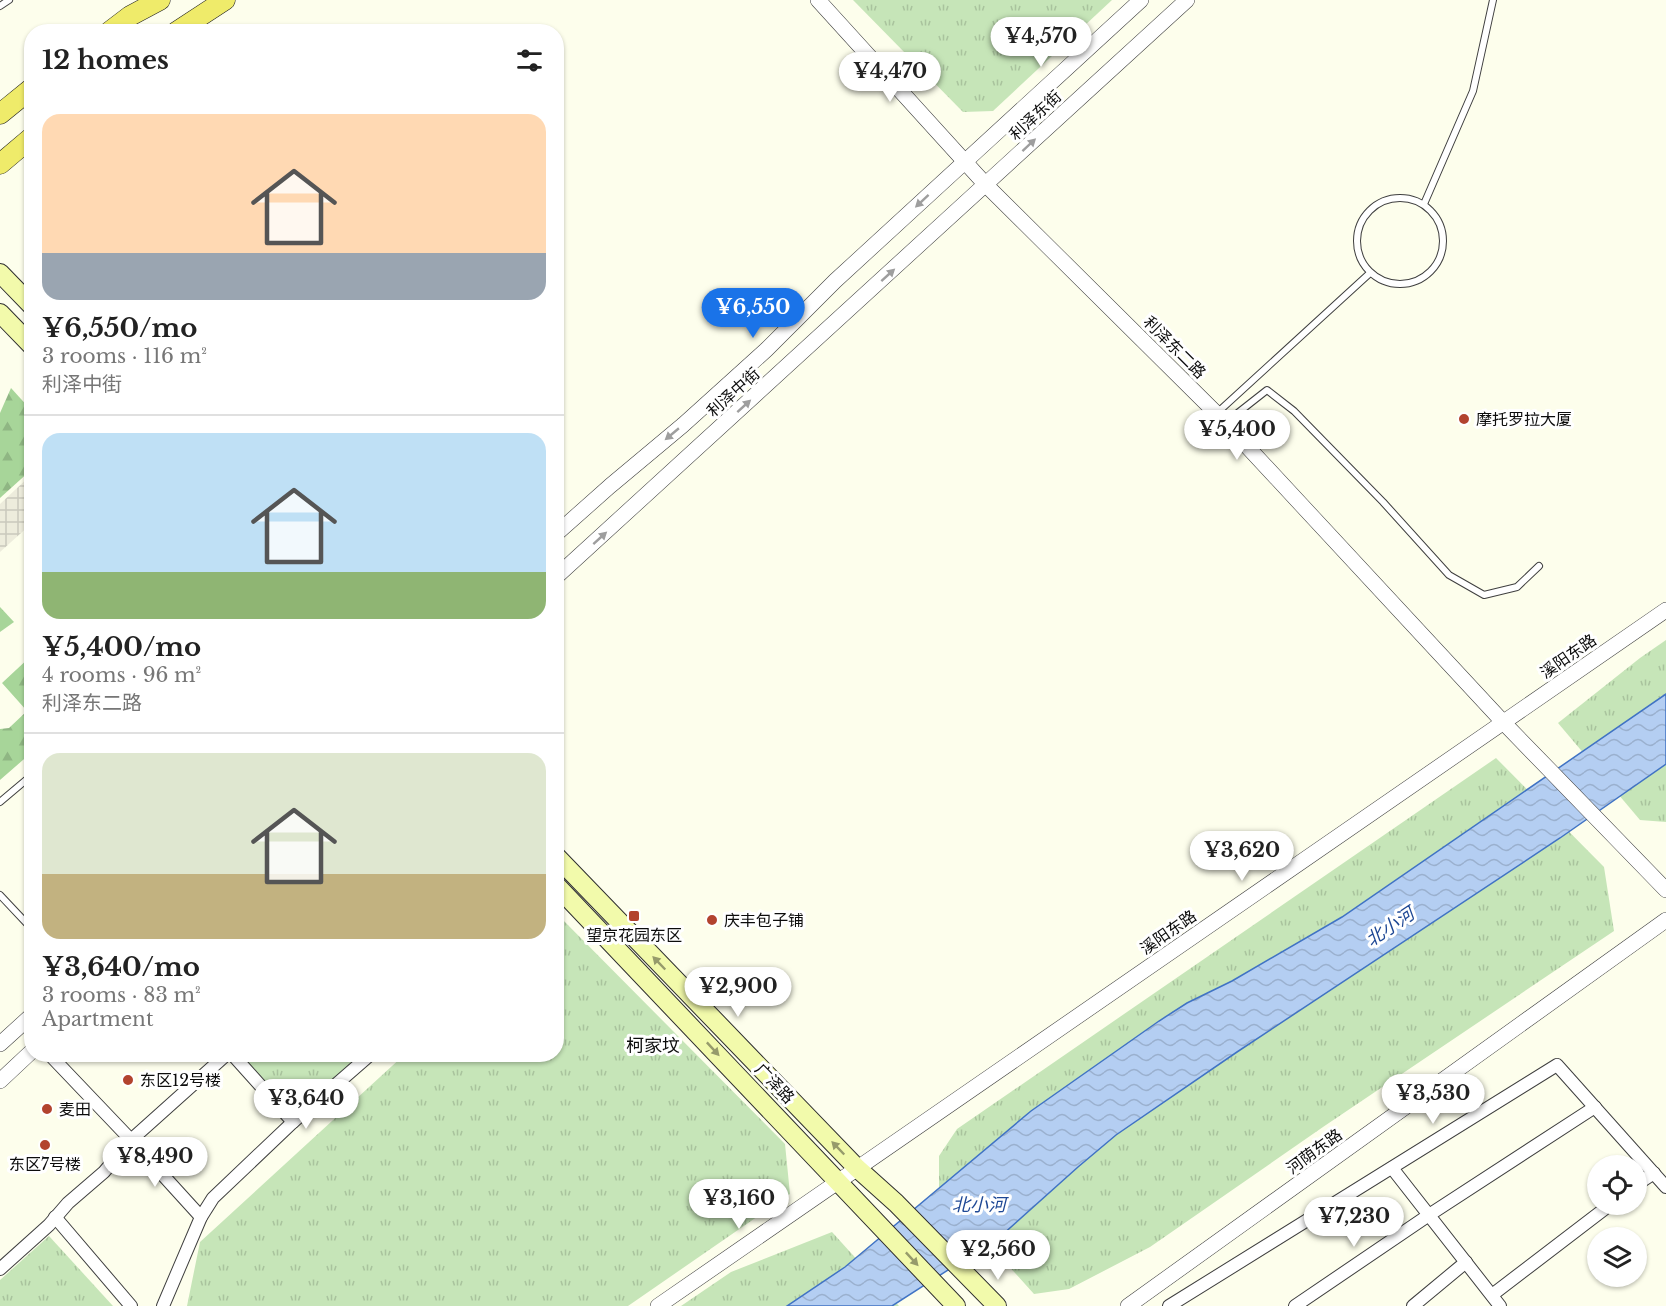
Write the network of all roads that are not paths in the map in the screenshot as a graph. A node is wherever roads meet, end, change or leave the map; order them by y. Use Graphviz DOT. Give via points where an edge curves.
graph roads {
  1 [pos="9,0"];
  2 [pos="160,0"];
  3 [pos="225,0"];
  4 [pos="818,0"];
  5 [pos="1141,0"];
  6 [pos="1187,0"];
  7 [pos="1493,0"];
  8 [pos="0,6"];
  9 [pos="120,24"];
  10 [pos="188,24"];
  11 [pos="24,94"];
  12 [pos="0,114"];
  13 [pos="24,144"];
  14 [pos="965,161"];
  15 [pos="0,164"];
  16 [pos="986,185"];
  17 [pos="1424,204"];
  18 [pos="0,273"];
  19 [pos="1370,273"];
  20 [pos="24,298"];
  21 [pos="0,313"];
  22 [pos="24,338"];
  23 [pos="1221,418"];
  24 [pos="564,527"];
  25 [pos="1539,566"];
  26 [pos="564,570"];
  27 [pos="1666,610"];
  28 [pos="1503,722"];
  29 [pos="24,782"];
  30 [pos="0,802"];
  31 [pos="564,864"];
  32 [pos="576,877"];
  33 [pos="564,886"];
  34 [pos="1666,890"];
  35 [pos="0,895"];
  36 [pos="564,896"];
  37 [pos="24,920"];
  38 [pos="1666,920"];
  39 [pos="24,1022"];
  40 [pos="0,1044"];
  41 [pos="24,1058"];
  42 [pos="57,1062"];
  43 [pos="210,1062"];
  44 [pos="239,1062"];
  45 [pos="362,1062"];
  46 [pos="0,1081"];
  47 [pos="1595,1107"];
  48 [pos="293,1122"];
  49 [pos="131,1140"];
  50 [pos="857,1168"];
  51 [pos="1392,1168"];
  52 [pos="1654,1173"];
  53 [pos="1647,1178"];
  54 [pos="839,1182"];
  55 [pos="1666,1186"];
  56 [pos="1429,1215"];
  57 [pos="1597,1215"];
  58 [pos="55,1217"];
  59 [pos="201,1217"];
  60 [pos="1466,1262"];
  61 [pos="0,1269"];
  62 [pos="1492,1295"];
  63 [pos="953,1303"];
  64 [pos="130,1306"];
  65 [pos="163,1306"];
  66 [pos="658,1306"];
  67 [pos="997,1306"];
  68 [pos="1128,1306"];
  69 [pos="1169,1306"];
  70 [pos="1295,1306"];
  71 [pos="1413,1306"];
  72 [pos="1500,1306"];
  1 -- 8 [label="lane"];
  2 -- 9 [label="main road"];
  3 -- 10 [label="main road"];
  4 -- 14 [label="street, 利泽东二路"];
  5 -- 14 [label="street, 利泽东街"];
  16 -- 6 [label="street, 利泽东街, one-way"];
  7 -- 17 [label="lane" via="1473,91"];
  11 -- 12 [label="main road"];
  13 -- 15 [label="main road"];
  14 -- 16 [label="street, 利泽东二路"];
  14 -- 24 [label="street, 利泽中街, one-way" via="766,350"];
  16 -- 23 [label="street, 利泽东二路"];
  26 -- 16 [label="street, 利泽中街, one-way"];
  17 -- 19 [label="lane" via="1396,198 1370,209 1359,227 1357,248"];
  17 -- 19 [label="lane" via="1434,214 1442,234 1441,255 1434,268 1424,277 1403,284"];
  18 -- 20 [label="main road"];
  19 -- 23 [label="lane"];
  21 -- 22 [label="main road"];
  23 -- 25 [label="lane" via="1268,390 1294,411 1449,575 1484,595 1517,587"];
  23 -- 28 [label="street, 利泽东二路"];
  27 -- 28 [label="street, 溪阳东路"];
  28 -- 34 [label="street, 利泽东二路"];
  28 -- 50 [label="street, 溪阳东路"];
  29 -- 30 [label="lane"];
  31 -- 32 [label="main road, 广泽路"];
  32 -- 33 [label="street"];
  50 -- 32 [label="main road, 广泽路, one-way"];
  35 -- 37 [label="lane"];
  36 -- 54 [label="main road, 广泽路, one-way"];
  38 -- 68 [label="street, 河荫东路"];
  39 -- 40 [label="street"];
  41 -- 46 [label="street"];
  42 -- 49 [label="street"];
  43 -- 49 [label="street"];
  44 -- 48 [label="street"];
  45 -- 48 [label="street"];
  47 -- 51 [label="street" via="1557,1065"];
  47 -- 52 [label="street"];
  47 -- 56 [label="street"];
  48 -- 59 [label="street" via="213,1198"];
  49 -- 58 [label="street" via="104,1172"];
  49 -- 59 [label="street"];
  50 -- 54 [label="street, 溪阳东路"];
  50 -- 67 [label="main road, 广泽路"];
  51 -- 56 [label="street"];
  51 -- 69 [label="street"];
  52 -- 53 [label="street"];
  52 -- 55 [label="street"];
  54 -- 63 [label="main road, 广泽路, one-way"];
  54 -- 66 [label="street, 溪阳东路"];
  56 -- 60 [label="street"];
  56 -- 70 [label="street"];
  57 -- 62 [label="street"];
  58 -- 61 [label="street"];
  58 -- 64 [label="street"];
  59 -- 65 [label="street"];
  60 -- 62 [label="street"];
  60 -- 71 [label="street"];
  62 -- 72 [label="street"];
}
